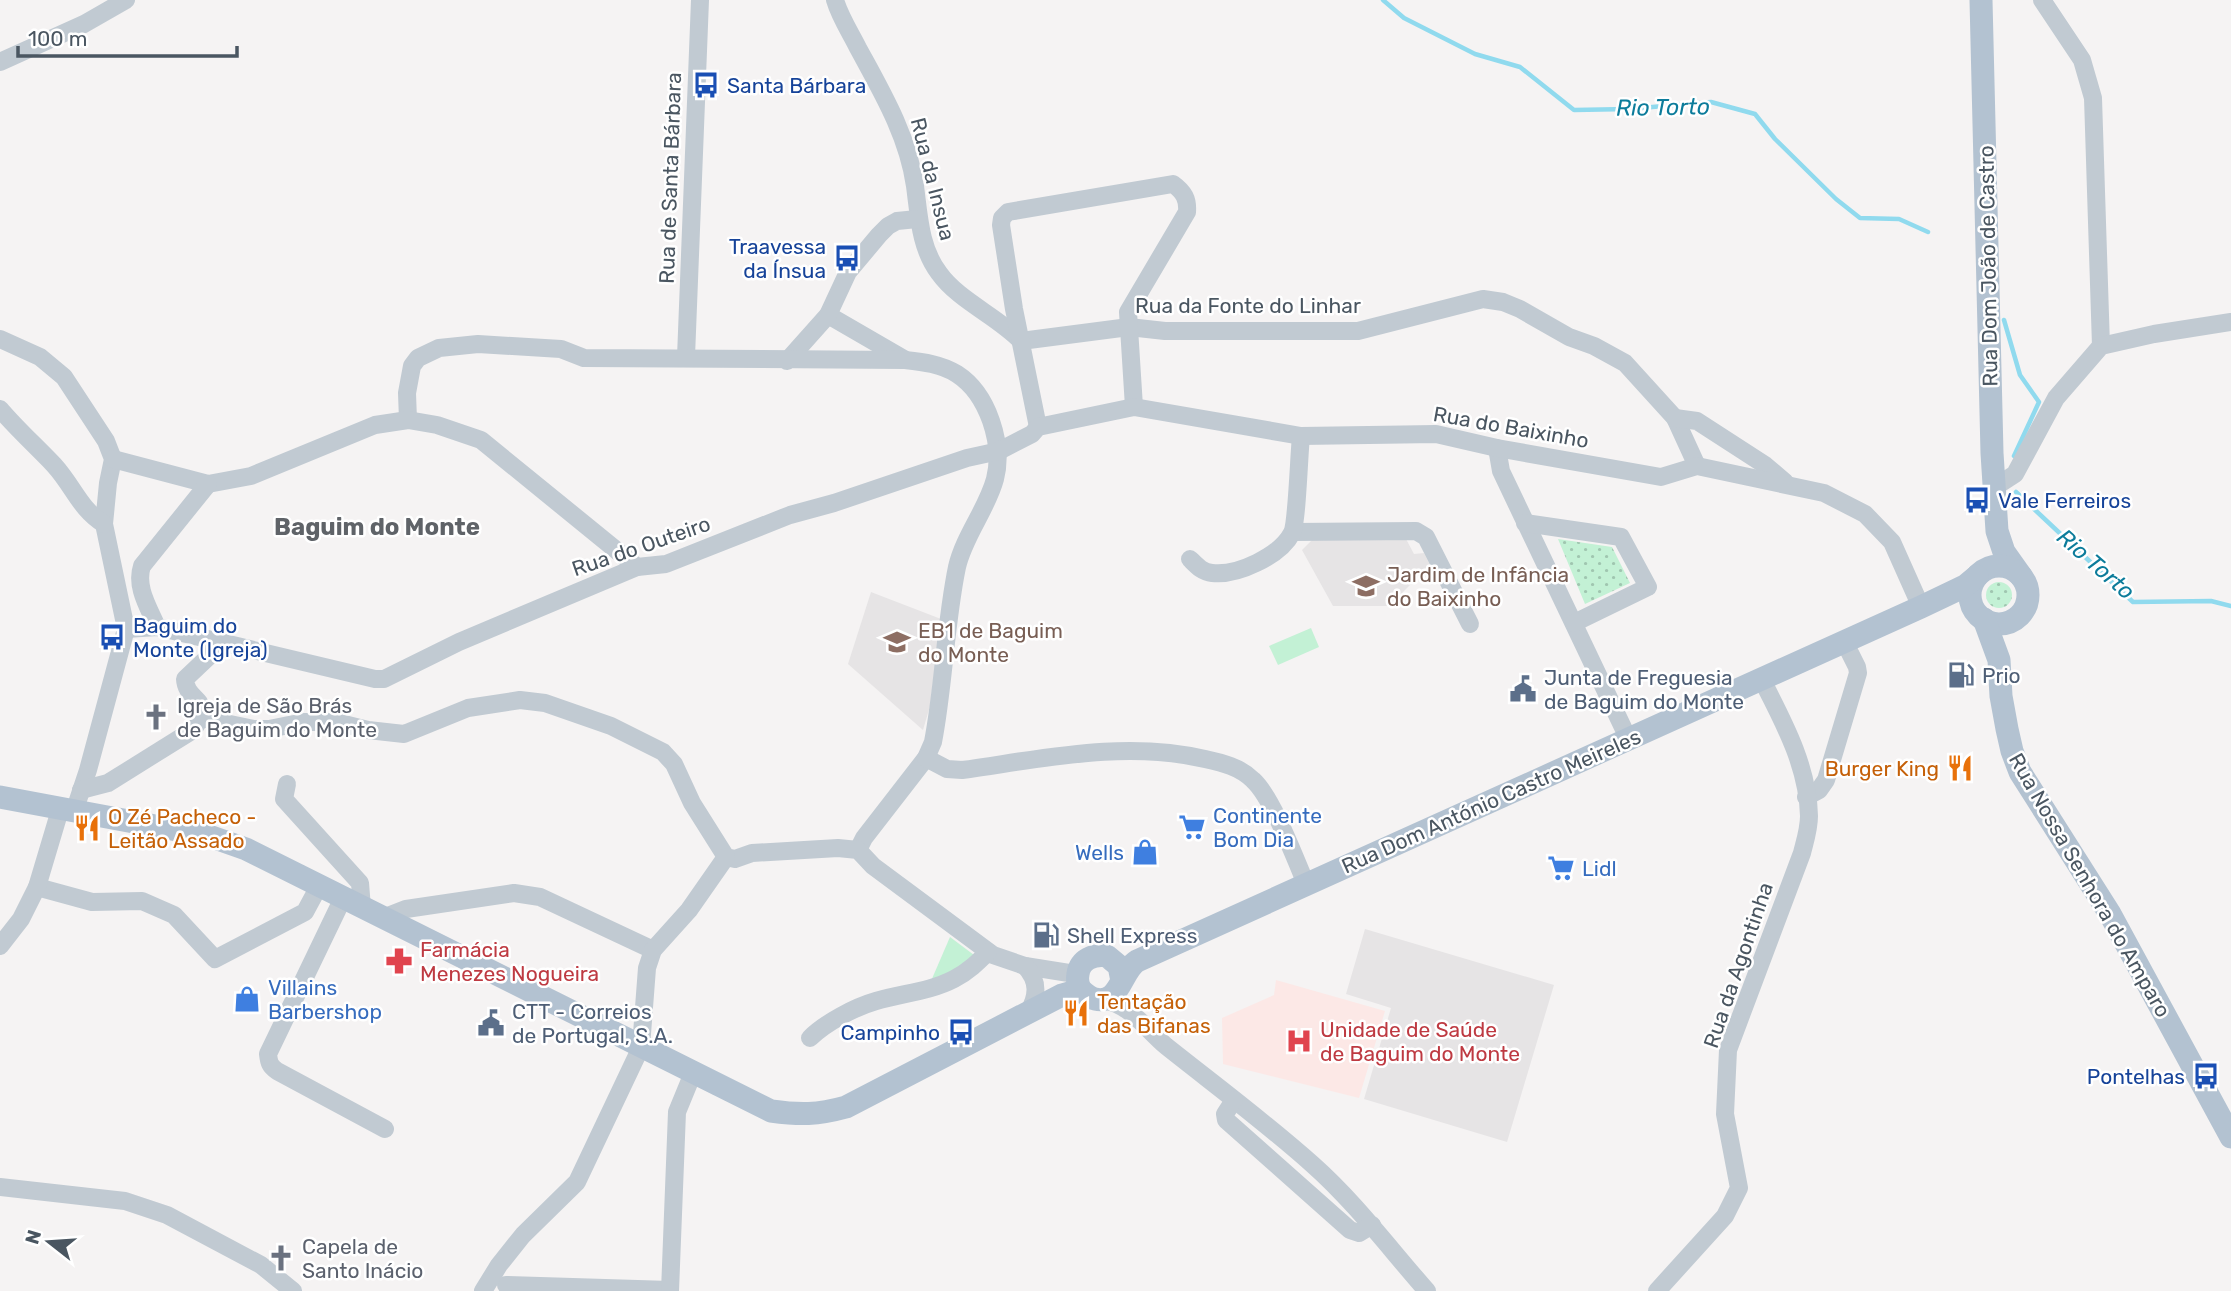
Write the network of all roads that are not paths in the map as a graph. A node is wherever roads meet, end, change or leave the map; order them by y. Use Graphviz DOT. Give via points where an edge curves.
graph roads {
  1 [pos="126,0"];
  2 [pos="700,0"];
  3 [pos="835,0"];
  4 [pos="1981,0"];
  5 [pos="2042,0"];
  6 [pos="0,62"];
  7 [pos="917,219"];
  8 [pos="828,315"];
  9 [pos="2231,322"];
  10 [pos="1129,327"];
  11 [pos="0,339"];
  12 [pos="1021,341"];
  13 [pos="2101,346"];
  14 [pos="686,357"];
  15 [pos="905,360"];
  16 [pos="788,361"];
  17 [pos="1134,407"];
  18 [pos="0,409"];
  19 [pos="1675,418"];
  20 [pos="408,420"];
  21 [pos="1038,426"];
  22 [pos="1301,436"];
  23 [pos="1497,448"];
  24 [pos="999,452"];
  25 [pos="113,459"];
  26 [pos="1696,466"];
  27 [pos="208,484"];
  28 [pos="1788,484"];
  29 [pos="1995,487"];
  30 [pos="1525,523"];
  31 [pos="104,524"];
  32 [pos="1997,531"];
  33 [pos="1293,532"];
  34 [pos="1190,559"];
  35 [pos="637,568"];
  36 [pos="1981,573"];
  37 [pos="2021,576"];
  38 [pos="1921,607"];
  39 [pos="1980,616"];
  40 [pos="2016,618"];
  41 [pos="1574,623"];
  42 [pos="1470,624"];
  43 [pos="157,627"];
  44 [pos="126,629"];
  45 [pos="1844,641"];
  46 [pos="222,644"];
  47 [pos="1999,660"];
  48 [pos="1762,678"];
  49 [pos="201,718"];
  50 [pos="1628,738"];
  51 [pos="926,758"];
  52 [pos="287,784"];
  53 [pos="0,797"];
  54 [pos="1806,797"];
  55 [pos="72,804"];
  56 [pos="858,850"];
  57 [pos="726,857"];
  58 [pos="1306,884"];
  59 [pos="319,886"];
  60 [pos="37,887"];
  61 [pos="363,908"];
  62 [pos="0,946"];
  63 [pos="653,950"];
  64 [pos="988,952"];
  65 [pos="1025,966"];
  66 [pos="1098,986"];
  67 [pos="1028,1013"];
  68 [pos="810,1038"];
  69 [pos="641,1047"];
  70 [pos="693,1073"];
  71 [pos="1234,1100"];
  72 [pos="385,1129"];
  73 [pos="2231,1137"];
  74 [pos="1313,1165"];
  75 [pos="1297,1183"];
  76 [pos="0,1187"];
  77 [pos="1372,1225"];
  78 [pos="506,1284"];
  79 [pos="293,1291"];
  80 [pos="483,1291"];
  81 [pos="670,1291"];
  82 [pos="1427,1291"];
  83 [pos="1657,1291"];
  1 -- 6 [label="street"];
  2 -- 14 [label="street, Rua de Santa Bárbara"];
  3 -- 7 [label="street, Rua da Insua" via="897,121 915,185"];
  4 -- 29 [label="main road, Rua Dom João de Castro"];
  5 -- 13 [label="street" via="2082,61 2093,98"];
  7 -- 8 [label="street" via="897,221 878,234 849,271"];
  7 -- 12 [label="street, Rua da Insua" via="930,261 940,275"];
  8 -- 15 [label="street"];
  8 -- 16 [label="street"];
  9 -- 13 [label="street"];
  10 -- 12 [label="street, Rua da Fonte do Linhar"];
  10 -- 12 [label="street" via="1128,312 1187,212 1185,194 1172,184 1008,212 1002,218"];
  10 -- 17 [label="street"];
  10 -- 19 [label="street, Rua da Fonte do Linhar" via="1358,331 1483,299 1520,309 1625,363"];
  11 -- 25 [label="street" via="40,357 64,377"];
  12 -- 21 [label="street"];
  13 -- 29 [label="street" via="2056,398 2015,474"];
  14 -- 16 [label="street"];
  14 -- 20 [label="street" via="584,358 561,349 478,344 439,348 412,366"];
  15 -- 16 [label="street"];
  15 -- 24 [label="street" via="957,374 975,391"];
  17 -- 21 [label="street, Rua do Baixinho"];
  17 -- 22 [label="street, Rua do Baixinho"];
  18 -- 31 [label="street" via="74,489 84,509"];
  19 -- 26 [label="street, Rua da Fonte do Linhar"];
  19 -- 28 [label="street" via="1697,421"];
  20 -- 27 [label="street" via="375,425 251,476"];
  20 -- 35 [label="street" via="481,440"];
  21 -- 24 [label="street, Rua do Baixinho"];
  22 -- 23 [label="street, Rua do Baixinho" via="1436,434"];
  22 -- 33 [label="street"];
  23 -- 26 [label="street, Rua do Baixinho" via="1661,477"];
  23 -- 30 [label="street" via="1500,471"];
  24 -- 35 [label="street, Rua do Outeiro" via="790,515 666,564"];
  24 -- 51 [label="street" via="995,480 957,565 936,726"];
  25 -- 27 [label="street"];
  25 -- 31 [label="street"];
  26 -- 28 [label="street, Rua do Baixinho"];
  27 -- 43 [label="street" via="142,566 139,583"];
  28 -- 38 [label="street, Rua do Baixinho" via="1824,493 1865,514 1892,542"];
  29 -- 32 [label="main road, Rua Dom João de Castro"];
  30 -- 41 [label="street"];
  30 -- 41 [label="street" via="1621,537 1648,587"];
  31 -- 44 [label="street"];
  32 -- 36 [label="main road, Rua Dom João de Castro"];
  32 -- 37 [label="main road, Rua Dom João de Castro" via="2004,552"];
  33 -- 34 [label="street" via="1264,559 1239,570 1213,573"];
  33 -- 42 [label="street" via="1416,531 1426,537"];
  35 -- 46 [label="street, Rua do Outeiro" via="459,642 384,679"];
  36 -- 37 [label="main road" via="2006,566"];
  36 -- 38 [label="main road, Rua Dom António Castro Meireles"];
  36 -- 39 [label="main road" via="1970,593"];
  37 -- 40 [label="main road" via="2026,603"];
  38 -- 39 [label="main road, Rua Dom António Castro Meireles" via="1953,608"];
  38 -- 45 [label="main road, Rua Dom António Castro Meireles"];
  39 -- 40 [label="main road" via="1998,624"];
  39 -- 47 [label="main road, Rua Nossa Senhora do Amparo"];
  40 -- 47 [label="main road, Rua Nossa Senhora do Amparo"];
  41 -- 50 [label="street"];
  43 -- 44 [label="street, Rua do Outeiro"];
  43 -- 46 [label="street, Rua do Outeiro"];
  44 -- 55 [label="street"];
  45 -- 48 [label="main road, Rua Dom António Castro Meireles"];
  45 -- 54 [label="street" via="1857,667 1857,678 1826,780"];
  46 -- 49 [label="street" via="185,679 201,705"];
  47 -- 73 [label="main road, Rua Nossa Senhora do Amparo" via="2007,729 2020,772 2110,914"];
  48 -- 50 [label="main road, Rua Dom António Castro Meireles"];
  48 -- 54 [label="street, Rua da Agontinha" via="1792,740"];
  49 -- 55 [label="street" via="192,730"];
  49 -- 57 [label="street" via="254,729 336,722 404,734 468,708 520,700 545,703 611,726 663,752"];
  50 -- 58 [label="main road, Rua Dom António Castro Meireles"];
  51 -- 56 [label="street"];
  51 -- 58 [label="street" via="947,769 962,770 1126,750 1175,752 1228,764 1256,782 1268,800"];
  52 -- 61 [label="street" via="284,799 360,883"];
  53 -- 55 [label="main road"];
  54 -- 83 [label="street, Rua da Agontinha" via="1809,815 1802,853 1728,1050 1725,1114 1739,1188 1725,1216"];
  55 -- 59 [label="main road" via="209,836"];
  55 -- 60 [label="street"];
  56 -- 57 [label="street"];
  56 -- 64 [label="street"];
  57 -- 63 [label="street" via="689,910"];
  58 -- 66 [label="main road, Rua Dom António Castro Meireles" via="1137,961"];
  59 -- 60 [label="street" via="305,912 215,959 174,915 142,901 92,902"];
  59 -- 61 [label="main road"];
  60 -- 62 [label="street"];
  61 -- 63 [label="street" via="406,909 514,894 540,897"];
  61 -- 69 [label="main road"];
  61 -- 72 [label="street" via="268,1054 268,1062"];
  63 -- 69 [label="street" via="647,968"];
  64 -- 65 [label="street"];
  64 -- 68 [label="street" via="954,979 874,1001 821,1027"];
  65 -- 66 [label="street" via="1069,973"];
  65 -- 67 [label="street" via="1036,984"];
  66 -- 67 [label="main road"];
  66 -- 71 [label="street"];
  67 -- 70 [label="main road" via="846,1107 820,1115 771,1111"];
  69 -- 70 [label="main road"];
  69 -- 80 [label="street" via="577,1182 523,1235"];
  70 -- 81 [label="street" via="677,1112"];
  71 -- 74 [label="street"];
  71 -- 75 [label="street" via="1224,1114 1226,1121"];
  74 -- 75 [label="street"];
  74 -- 77 [label="street"];
  75 -- 77 [label="street" via="1354,1233"];
  76 -- 79 [label="street" via="125,1201 167,1215 261,1265"];
  77 -- 82 [label="street"];
  78 -- 81 [label="street"];
}
